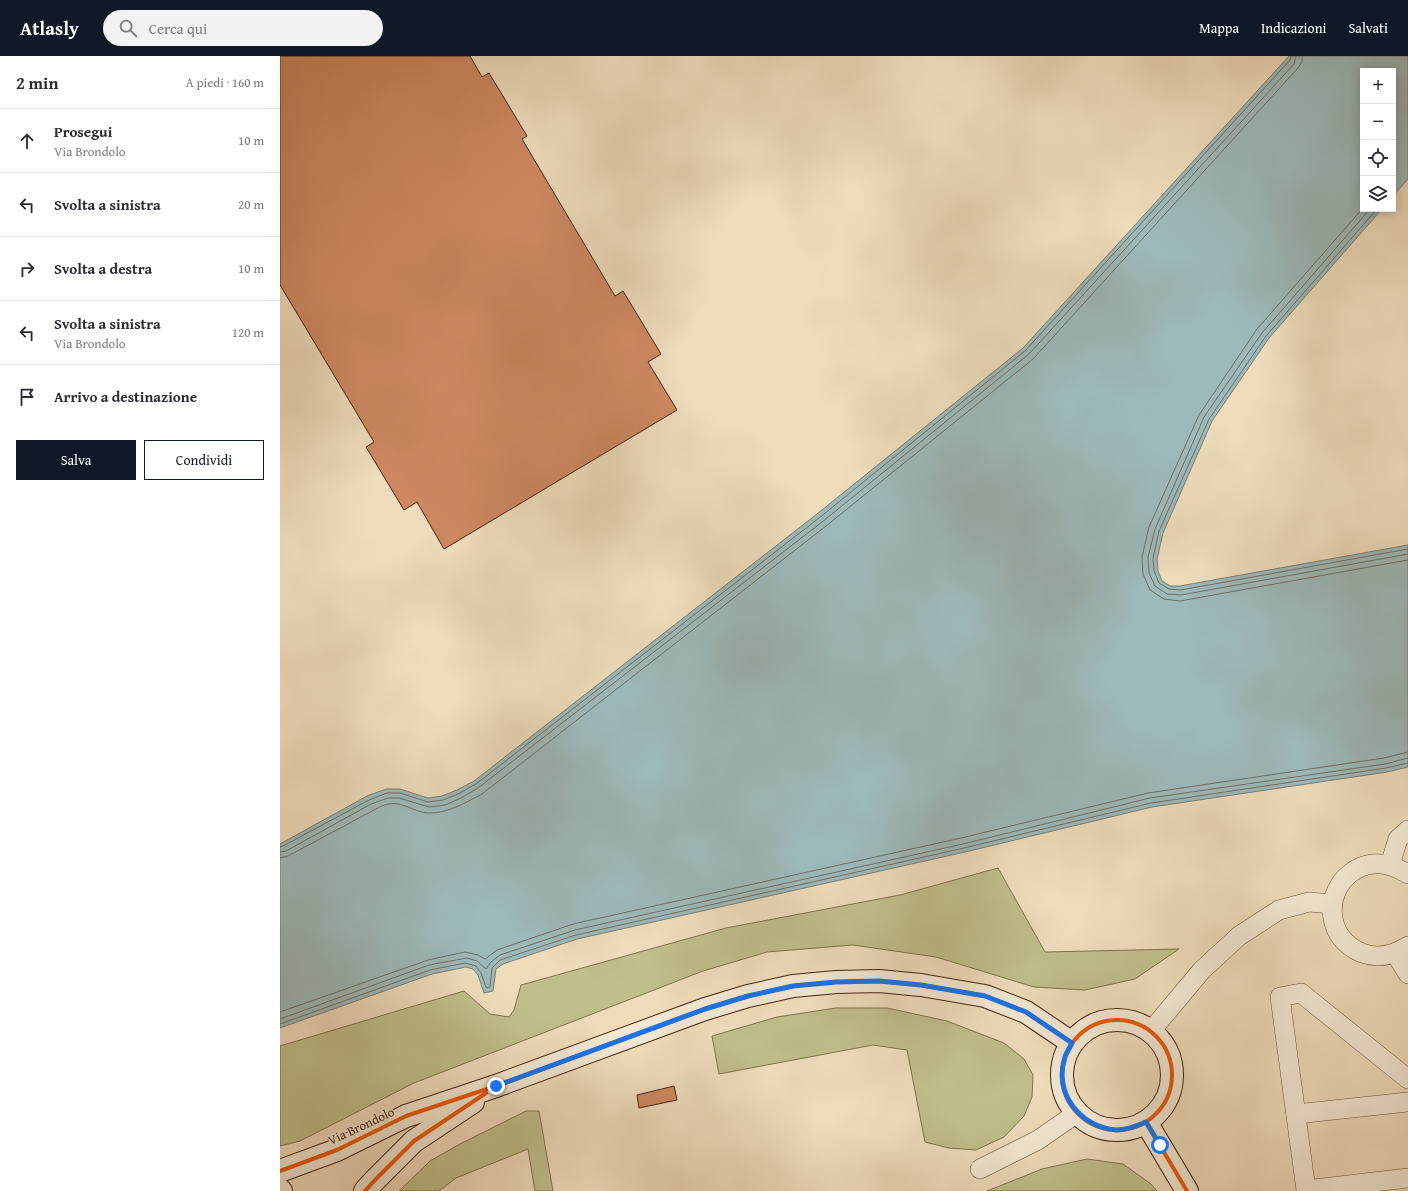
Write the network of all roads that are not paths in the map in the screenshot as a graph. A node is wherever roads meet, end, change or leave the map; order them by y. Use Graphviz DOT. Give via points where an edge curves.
graph roads {
  1 [pos="1408,830"];
  2 [pos="1390,865"];
  3 [pos="1408,874"];
  4 [pos="1332,904"];
  5 [pos="1401,950"];
  6 [pos="1408,974"];
  7 [pos="1151,1032"];
  8 [pos="1072,1043"];
  9 [pos="1408,1079"];
  10 [pos="496,1086"];
  11 [pos="1408,1102"];
  12 [pos="1077,1112"];
  13 [pos="1296,1114"];
  14 [pos="1146,1122"];
  15 [pos="980,1169"];
  16 [pos="280,1171"];
  17 [pos="1408,1178"];
  18 [pos="366,1191"];
  19 [pos="1187,1191"];
  1 -- 2 [label="lane" via="1398,839"];
  2 -- 3 [label="lane"];
  2 -- 4 [label="lane" via="1374,864 1359,867 1346,876 1337,889"];
  4 -- 5 [label="lane" via="1332,917 1337,930 1344,941 1355,950 1381,956"];
  4 -- 7 [label="lane" via="1308,902 1279,910 1239,936 1202,970"];
  5 -- 6 [label="lane"];
  7 -- 8 [label="main road" via="1139,1024 1109,1020 1095,1024 1082,1032"];
  7 -- 14 [label="main road" via="1162,1042 1169,1056 1172,1071 1171,1086 1166,1100 1158,1112"];
  8 -- 10 [label="main road, Via Brondolo" via="1026,1012 985,996 879,981 836,982 786,988 705,1009"];
  8 -- 12 [label="main road" via="1065,1057 1062,1072 1068,1100"];
  9 -- 13 [label="lane" via="1301,993 1280,997"];
  10 -- 16 [label="main road, Via Brondolo" via="406,1116 337,1150"];
  10 -- 18 [label="main road, Via Brondolo" via="414,1141"];
  11 -- 13 [label="lane"];
  12 -- 14 [label="main road" via="1089,1122 1103,1128 1118,1130"];
  12 -- 15 [label="lane" via="1038,1140"];
  13 -- 17 [label="lane" via="1306,1190"];
  14 -- 19 [label="main road"];
}
